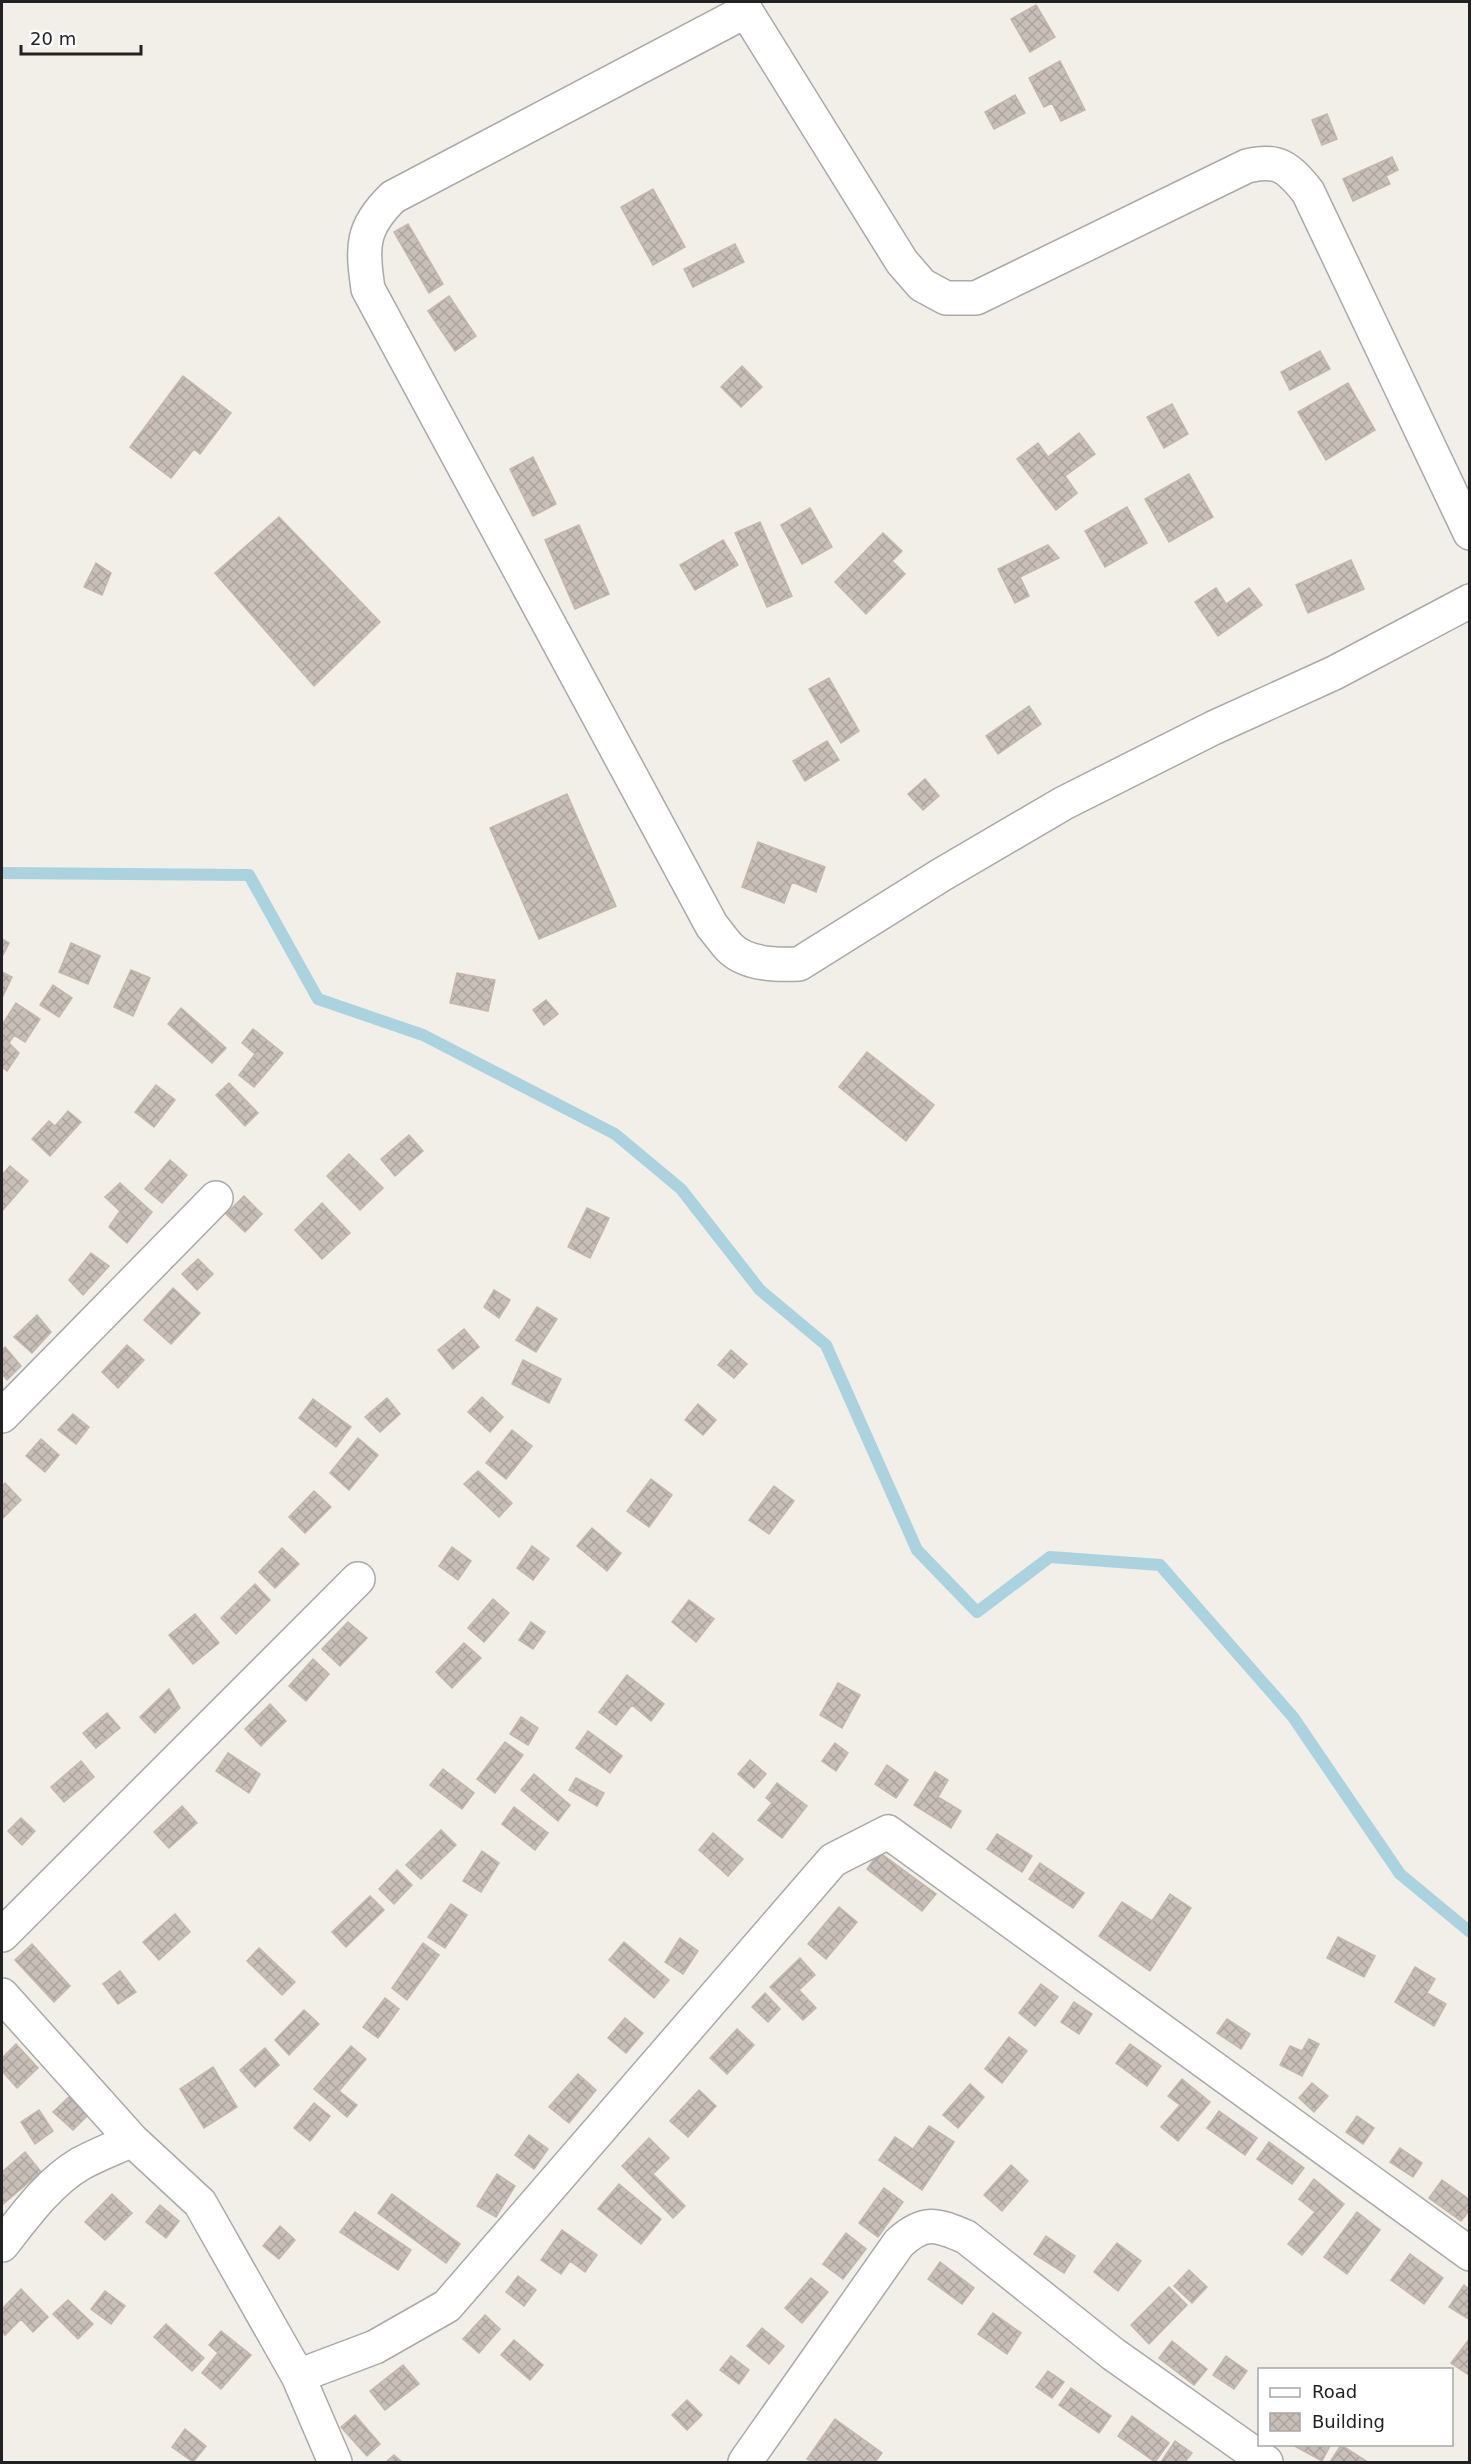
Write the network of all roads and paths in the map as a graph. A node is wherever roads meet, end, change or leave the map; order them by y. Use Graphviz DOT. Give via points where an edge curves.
graph roads {
  1 [pos="744,6"];
  2 [pos="1470,532"];
  3 [pos="1470,602"];
  4 [pos="216,1198"];
  5 [pos="2,1416"];
  6 [pos="358,1579"];
  7 [pos="2,1935"];
  8 [pos="2,1995"];
  9 [pos="132,2140"];
  10 [pos="2,2245"];
  11 [pos="1470,2254"];
  12 [pos="298,2376"];
  13 [pos="335,2463"];
  14 [pos="745,2463"];
  15 [pos="1266,2463"];
  1 -- 2 [label="street" via="902,262 922,285 946,298 976,298 1247,166 1264,162 1284,166 1308,192"];
  1 -- 3 [label="street" via="393,196 377,213 367,233 364,257 368,289 712,926 732,950 755,961 799,964 1064,803 1334,673"];
  4 -- 5 [label="street"];
  6 -- 7 [label="street"];
  8 -- 9 [label="street"];
  9 -- 10 [label="street" via="80,2164 63,2177"];
  9 -- 12 [label="street" via="200,2203"];
  11 -- 12 [label="street" via="888,1832 833,1860 447,2306 375,2347"];
  12 -- 13 [label="street"];
  14 -- 15 [label="street" via="899,2243 913,2230 926,2226 966,2237 1113,2354"];
}
